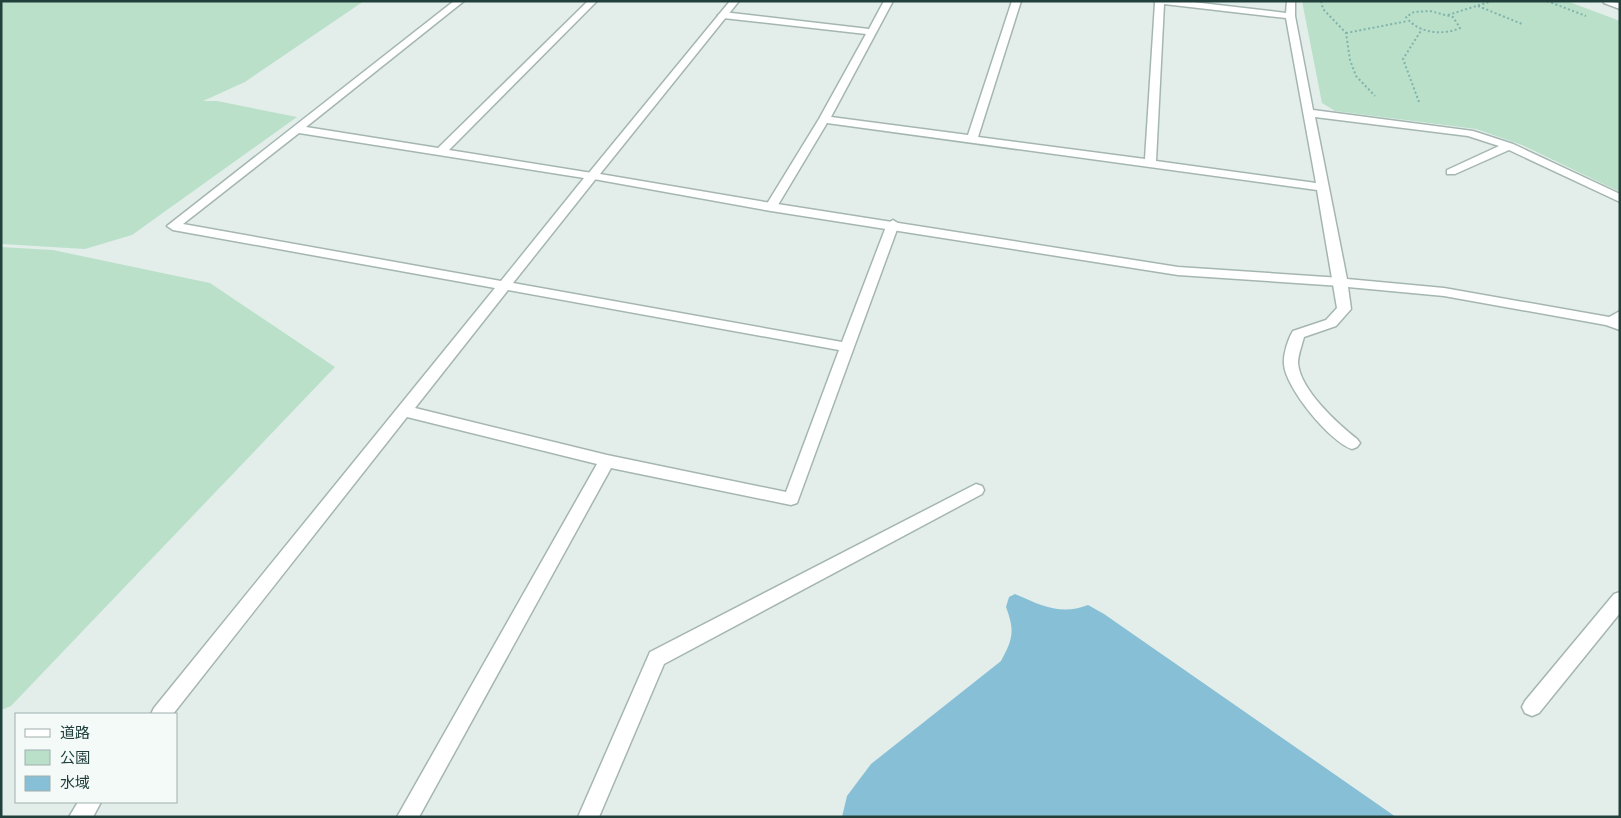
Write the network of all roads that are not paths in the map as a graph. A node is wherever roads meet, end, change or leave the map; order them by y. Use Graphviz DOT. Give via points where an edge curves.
graph roads {
  1 [pos="460,1"];
  2 [pos="594,1"];
  3 [pos="735,1"];
  4 [pos="889,1"];
  5 [pos="1017,1"];
  6 [pos="1159,1"];
  7 [pos="1291,1"];
  8 [pos="1607,1"];
  9 [pos="1620,6"];
  10 [pos="723,15"];
  11 [pos="1290,16"];
  12 [pos="871,32"];
  13 [pos="1309,113"];
  14 [pos="824,119"];
  15 [pos="297,129"];
  16 [pos="972,139"];
  17 [pos="1509,146"];
  18 [pos="440,152"];
  19 [pos="1150,163"];
  20 [pos="1451,172"];
  21 [pos="592,176"];
  22 [pos="1323,187"];
  23 [pos="1620,199"];
  24 [pos="771,207"];
  25 [pos="893,224"];
  26 [pos="1341,282"];
  27 [pos="505,284"];
  28 [pos="1616,321"];
  29 [pos="847,348"];
  30 [pos="404,411"];
  31 [pos="1352,444"];
  32 [pos="607,461"];
  33 [pos="976,490"];
  34 [pos="1620,599"];
  35 [pos="1532,707"];
  36 [pos="162,713"];
  37 [pos="90,803"];
  38 [pos="79,817"];
  39 [pos="407,817"];
  40 [pos="588,817"];
  1 -- 15 [label="street"];
  2 -- 18 [label="street"];
  3 -- 10 [label="street"];
  4 -- 12 [label="street"];
  5 -- 16 [label="street"];
  6 -- 11 [label="street"];
  6 -- 19 [label="street"];
  7 -- 11 [label="street"];
  8 -- 9 [label="street"];
  10 -- 12 [label="street"];
  10 -- 21 [label="street"];
  11 -- 13 [label="street"];
  12 -- 14 [label="street"];
  13 -- 17 [label="street" via="1469,133"];
  13 -- 22 [label="street"];
  14 -- 16 [label="street"];
  14 -- 24 [label="street"];
  15 -- 18 [label="street"];
  15 -- 27 [label="street" via="173,226"];
  16 -- 19 [label="street"];
  17 -- 20 [label="street"];
  17 -- 23 [label="street"];
  18 -- 21 [label="street"];
  19 -- 22 [label="street"];
  21 -- 24 [label="street"];
  21 -- 27 [label="street"];
  22 -- 26 [label="street"];
  24 -- 25 [label="street"];
  25 -- 26 [label="street" via="1178,271"];
  25 -- 29 [label="street"];
  26 -- 28 [label="street" via="1444,292"];
  26 -- 31 [label="street" via="1344,309 1331,323 1298,334 1291,365 1303,392 1336,432"];
  27 -- 29 [label="street"];
  27 -- 30 [label="street"];
  29 -- 32 [label="street" via="791,498"];
  30 -- 32 [label="street"];
  30 -- 36 [label="street"];
  32 -- 39 [label="street"];
  33 -- 40 [label="street" via="658,658"];
  34 -- 35 [label="street"];
  37 -- 38 [label="street"];
}
